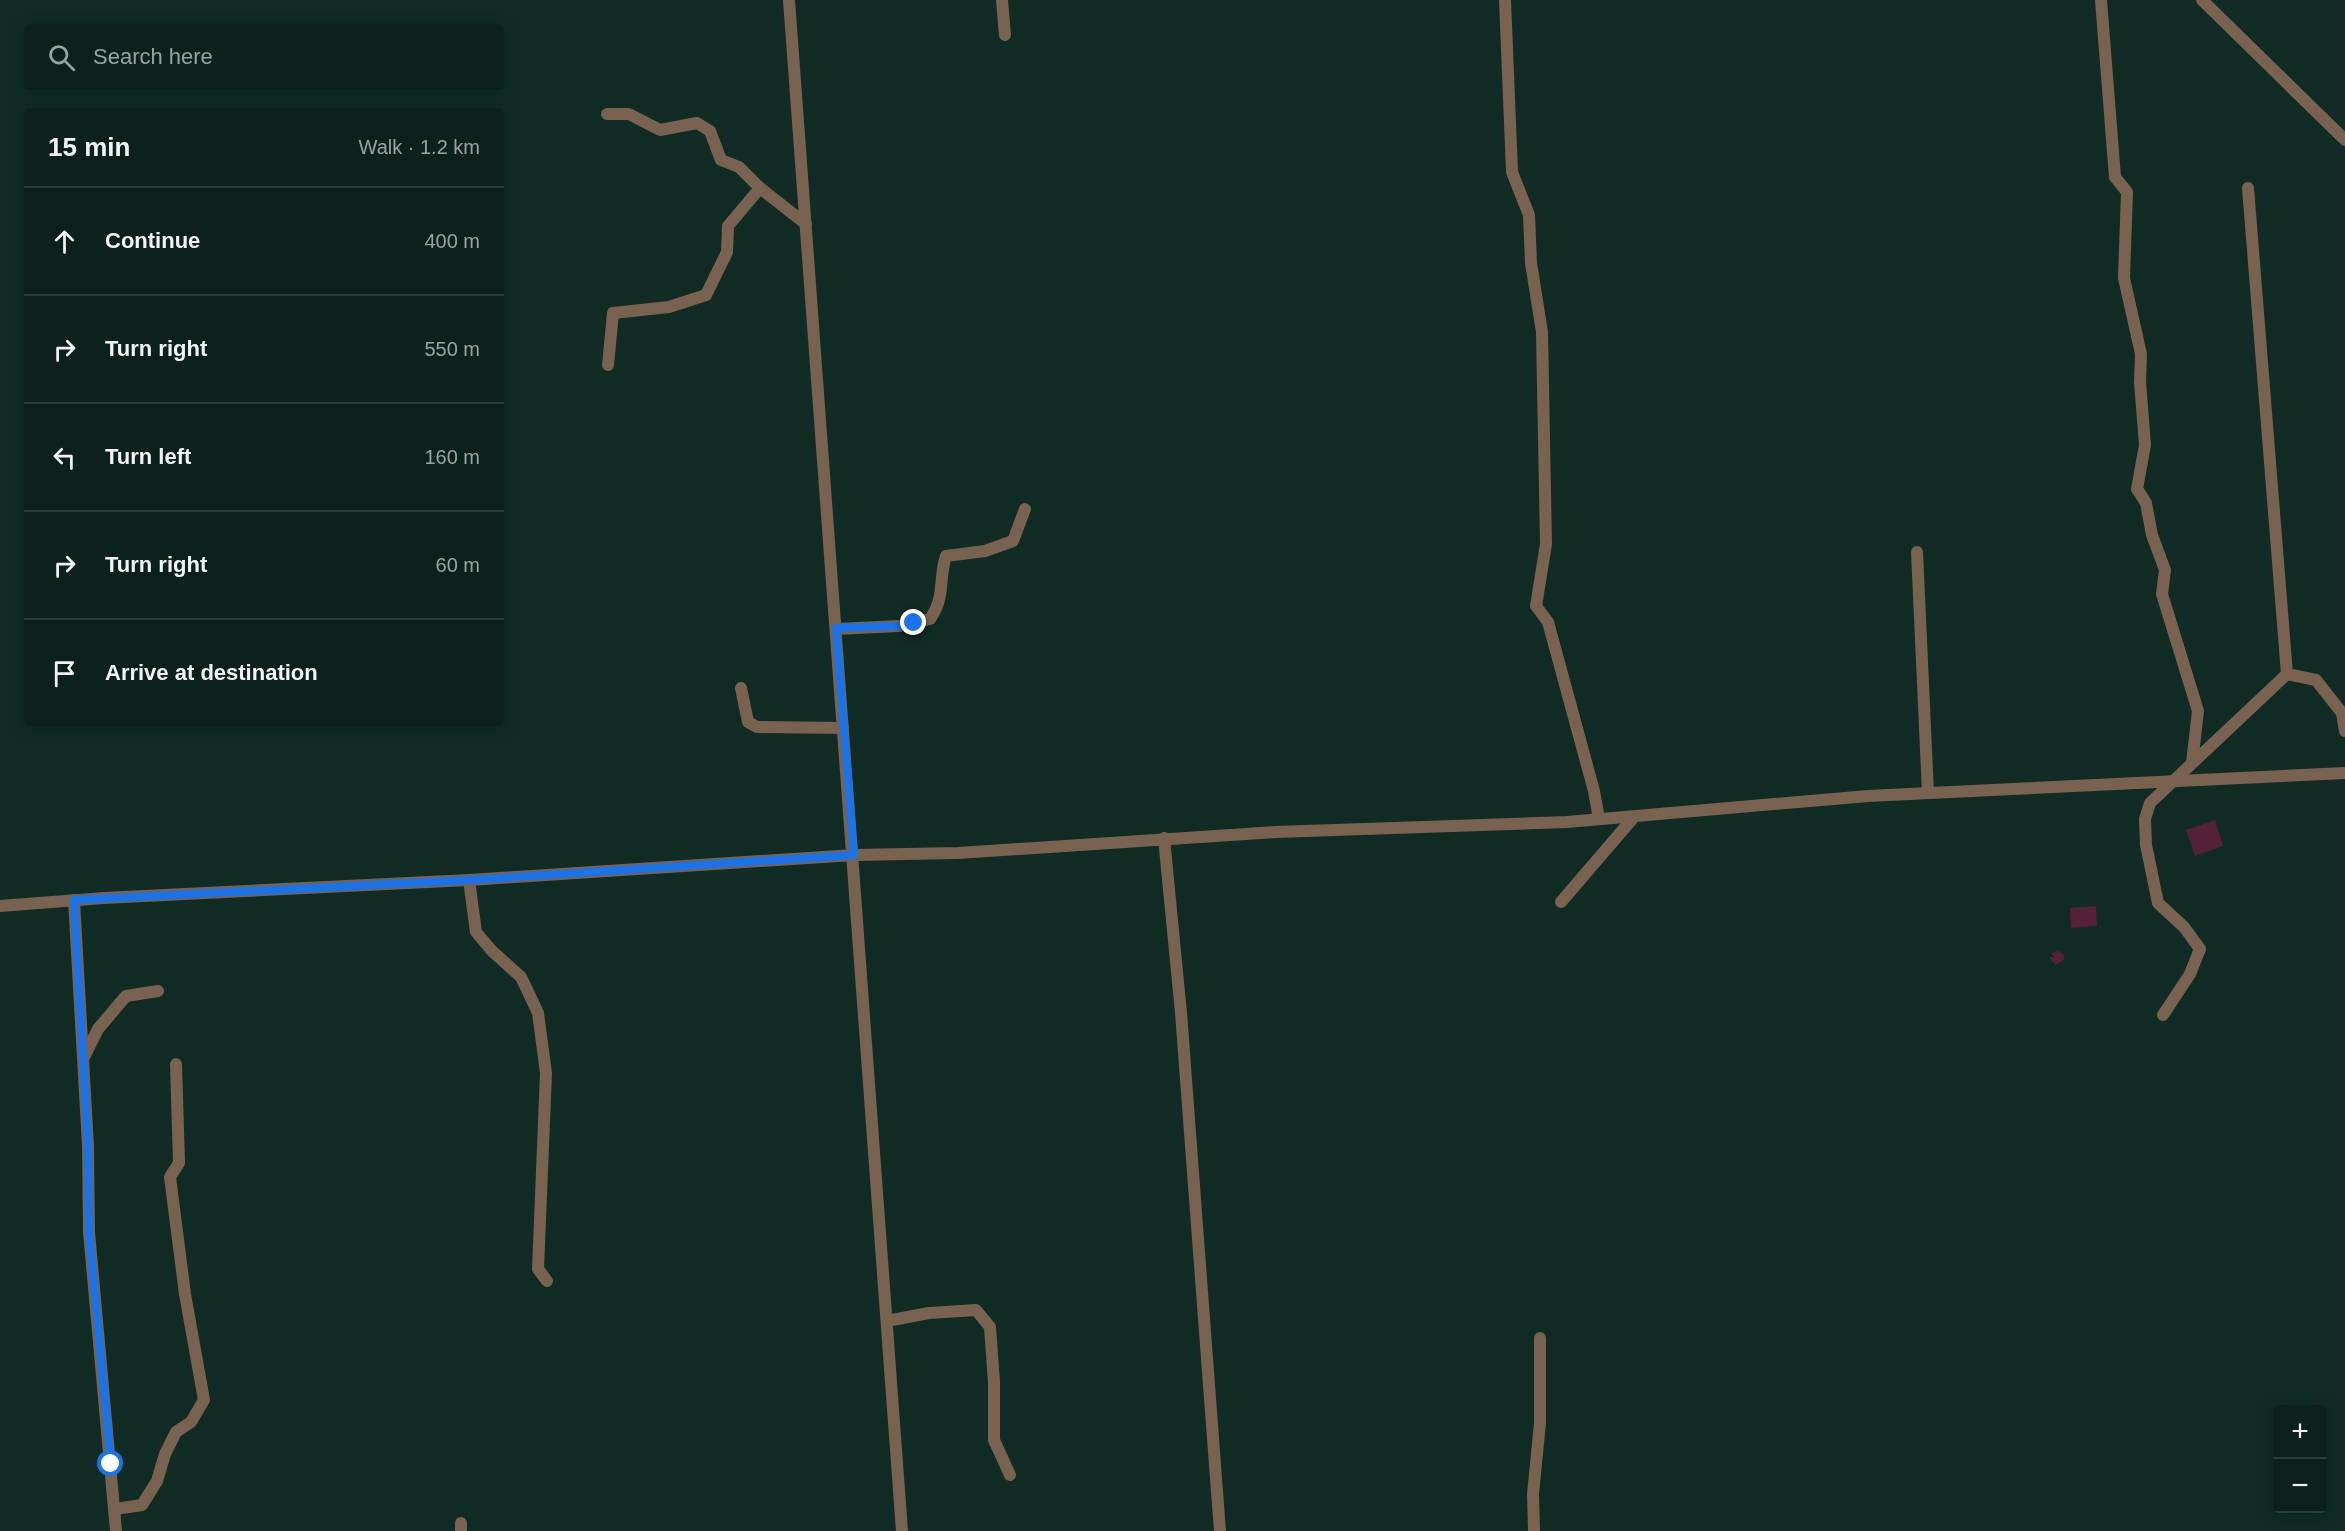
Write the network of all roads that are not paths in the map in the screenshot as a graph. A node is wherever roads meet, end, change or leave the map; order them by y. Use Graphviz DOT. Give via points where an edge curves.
graph roads {
  1 [pos="789,0"];
  2 [pos="1002,0"];
  3 [pos="1505,0"];
  4 [pos="2101,0"];
  5 [pos="2202,0"];
  6 [pos="1005,35"];
  7 [pos="607,114"];
  8 [pos="2345,140"];
  9 [pos="760,188"];
  10 [pos="2248,188"];
  11 [pos="806,224"];
  12 [pos="608,365"];
  13 [pos="1025,509"];
  14 [pos="1917,552"];
  15 [pos="836,628"];
  16 [pos="2287,674"];
  17 [pos="741,688"];
  18 [pos="843,728"];
  19 [pos="2345,731"];
  20 [pos="2192,763"];
  21 [pos="2345,773"];
  22 [pos="2171,780"];
  23 [pos="1928,793"];
  24 [pos="1634,817"];
  25 [pos="1599,819"];
  26 [pos="1164,838"];
  27 [pos="854,855"];
  28 [pos="470,880"];
  29 [pos="74,900"];
  30 [pos="1561,902"];
  31 [pos="0,906"];
  32 [pos="158,991"];
  33 [pos="2163,1015"];
  34 [pos="83,1059"];
  35 [pos="176,1064"];
  36 [pos="547,1281"];
  37 [pos="887,1322"];
  38 [pos="1540,1338"];
  39 [pos="1010,1475"];
  40 [pos="115,1509"];
  41 [pos="116,1531"];
  42 [pos="902,1531"];
  43 [pos="1220,1531"];
  44 [pos="1534,1531"];
  1 -- 11 [label="street"];
  2 -- 6 [label="street"];
  3 -- 25 [label="street" via="1512,172 1528,215 1542,332 1546,544 1536,606 1548,622"];
  4 -- 20 [label="street" via="2115,177 2127,192 2124,278 2141,354 2145,445 2137,489 2146,502 2152,535 2165,570 2162,594 2198,711"];
  5 -- 8 [label="street"];
  7 -- 9 [label="street" via="628,114 660,129 697,123 710,131 721,160 739,167"];
  9 -- 11 [label="street"];
  9 -- 12 [label="street" via="728,226 727,252 706,295 669,308 613,313"];
  10 -- 16 [label="street"];
  11 -- 15 [label="street"];
  13 -- 15 [label="street" via="1013,541 985,551 946,556 943,592 930,619 898,626"];
  14 -- 23 [label="street"];
  15 -- 18 [label="street"];
  16 -- 19 [label="street" via="2316,680 2342,713"];
  16 -- 20 [label="street"];
  17 -- 18 [label="street" via="748,722 757,727"];
  18 -- 27 [label="street"];
  20 -- 22 [label="street"];
  21 -- 22 [label="street"];
  22 -- 23 [label="street"];
  22 -- 33 [label="street" via="2146,811 2147,862 2158,903 2184,927 2200,949 2190,974"];
  23 -- 24 [label="street"];
  24 -- 25 [label="street"];
  24 -- 30 [label="street"];
  25 -- 26 [label="street"];
  26 -- 27 [label="street" via="958,853"];
  26 -- 43 [label="street"];
  27 -- 28 [label="street"];
  27 -- 37 [label="street"];
  28 -- 29 [label="street"];
  28 -- 36 [label="street" via="476,932 521,977 538,1013 546,1072 538,1269"];
  29 -- 31 [label="street"];
  29 -- 34 [label="street"];
  32 -- 34 [label="street" via="126,996 98,1029"];
  34 -- 40 [label="street" via="89,1232"];
  35 -- 40 [label="street" via="179,1163 170,1178 204,1400 191,1422 176,1432 158,1481 142,1505"];
  37 -- 39 [label="street" via="929,1312 976,1310 990,1327 994,1440"];
  37 -- 42 [label="street"];
  38 -- 44 [label="street"];
  40 -- 41 [label="street"];
}
